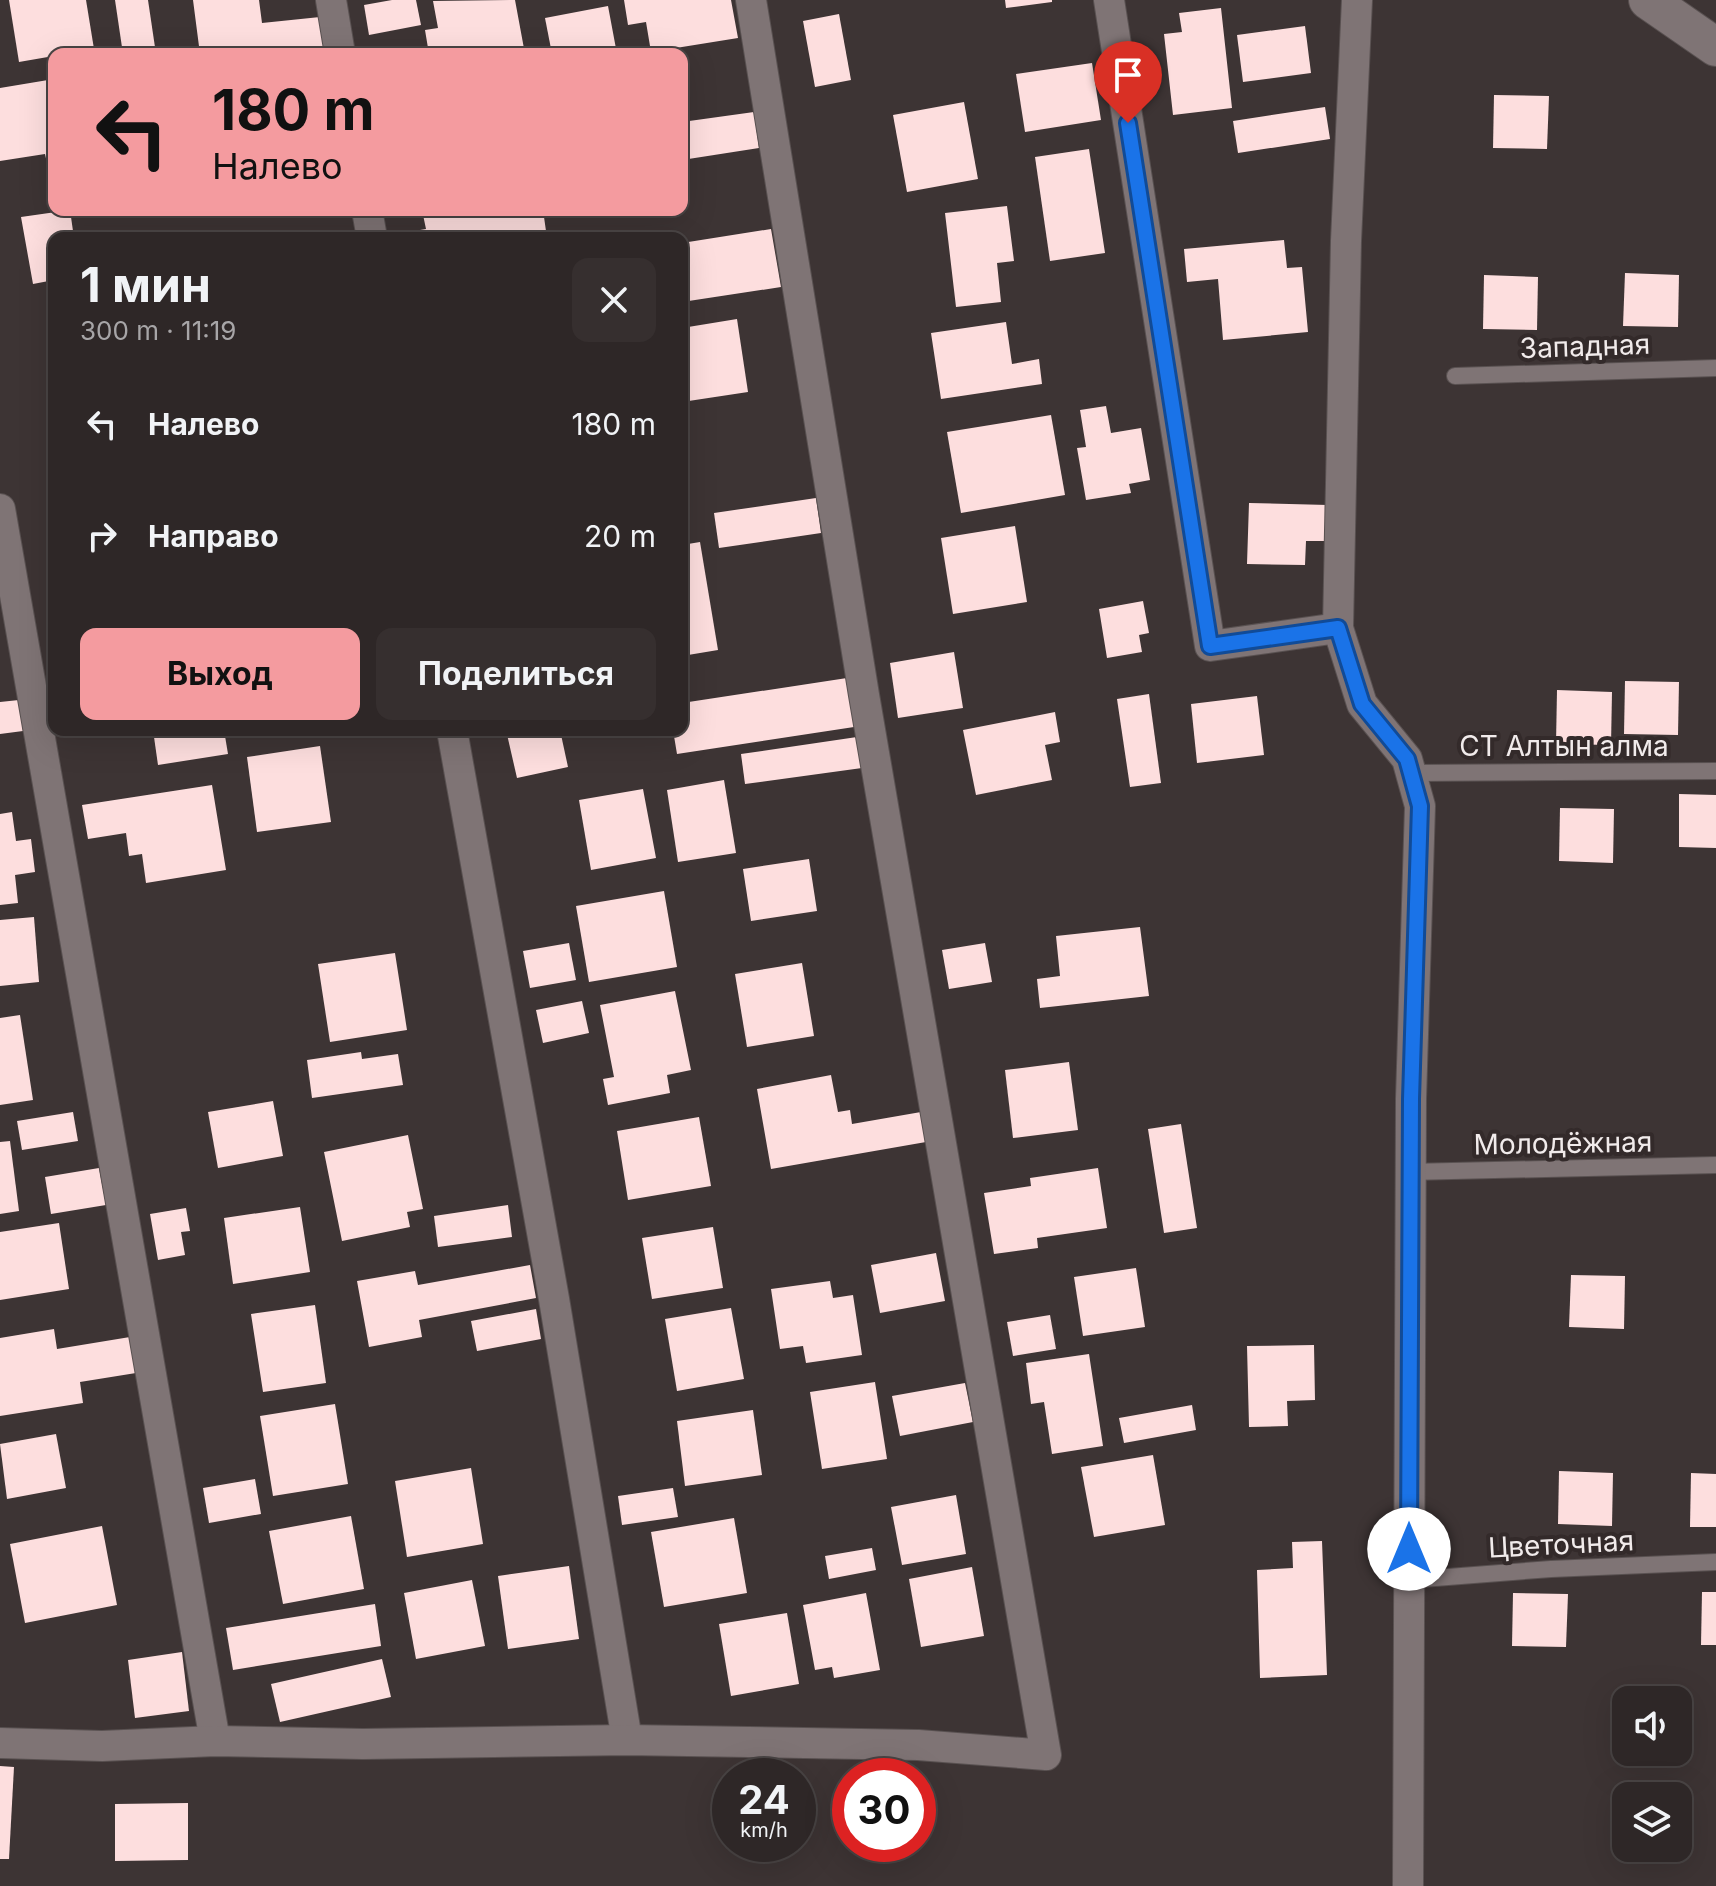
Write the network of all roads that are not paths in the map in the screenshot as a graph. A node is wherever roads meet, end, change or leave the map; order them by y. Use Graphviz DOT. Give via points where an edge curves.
graph roads {
  1 [pos="331,0"];
  2 [pos="751,0"];
  3 [pos="1109,0"];
  4 [pos="1357,0"];
  5 [pos="1648,0"];
  6 [pos="1716,47"];
  7 [pos="339,48"];
  8 [pos="1716,368"];
  9 [pos="1455,376"];
  10 [pos="0,509"];
  11 [pos="1338,628"];
  12 [pos="453,736"];
  13 [pos="1716,771"];
  14 [pos="1412,773"];
  15 [pos="1716,1165"];
  16 [pos="1410,1172"];
  17 [pos="1716,1562"];
  18 [pos="1409,1580"];
  19 [pos="627,1740"];
  20 [pos="215,1741"];
  21 [pos="0,1743"];
  22 [pos="1408,1886"];
  1 -- 7 [label="street"];
  2 -- 19 [label="street" via="866,711 1046,1755 918,1745"];
  3 -- 11 [label="street" via="1210,646"];
  4 -- 11 [label="street"];
  5 -- 6 [label="street"];
  8 -- 9 [label="lane, Западная"];
  10 -- 20 [label="street"];
  11 -- 14 [label="street" via="1362,704 1407,759"];
  12 -- 19 [label="street"];
  13 -- 14 [label="lane, СТ Алтын алма"];
  14 -- 16 [label="street" via="1420,806"];
  15 -- 16 [label="lane, Молодёжная"];
  16 -- 18 [label="street"];
  17 -- 18 [label="lane, Цветочная"];
  18 -- 22 [label="street"];
  19 -- 20 [label="street"];
  20 -- 21 [label="street"];
}
